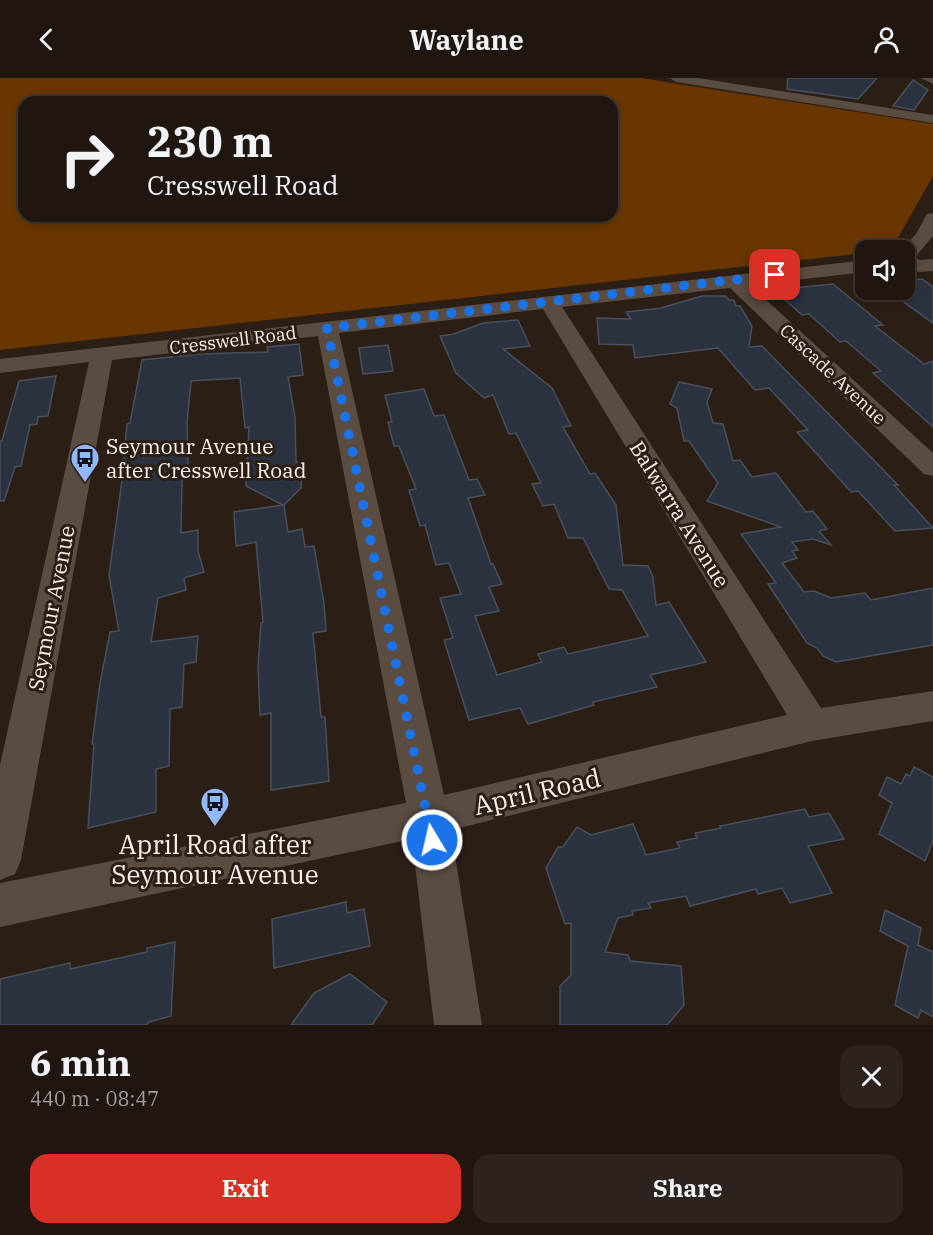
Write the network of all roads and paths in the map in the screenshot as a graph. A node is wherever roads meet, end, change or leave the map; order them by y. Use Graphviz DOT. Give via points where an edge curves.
graph roads {
  1 [pos="676,78"];
  2 [pos="927,78"];
  3 [pos="933,79"];
  4 [pos="933,119"];
  5 [pos="855,266"];
  6 [pos="733,280"];
  7 [pos="549,303"];
  8 [pos="327,328"];
  9 [pos="102,355"];
  10 [pos="0,366"];
  11 [pos="933,468"];
  12 [pos="933,706"];
  13 [pos="812,725"];
  14 [pos="429,817"];
  15 [pos="0,860"];
  16 [pos="0,904"];
  17 [pos="458,1025"];
  1 -- 4 [label="street"];
  2 -- 3 [label="street"];
  5 -- 6 [label="street, Cresswell Road"];
  6 -- 7 [label="street, Cresswell Road"];
  6 -- 11 [label="street, Cascade Avenue"];
  7 -- 8 [label="street, Cresswell Road"];
  7 -- 13 [label="street, Balwarra Avenue"];
  8 -- 9 [label="street, Cresswell Road"];
  8 -- 14 [label="street"];
  9 -- 10 [label="street, Cresswell Road"];
  9 -- 15 [label="street, Seymour Avenue"];
  12 -- 13 [label="street, April Road"];
  13 -- 14 [label="street, April Road"];
  14 -- 16 [label="street, April Road"];
  14 -- 17 [label="street"];
}
